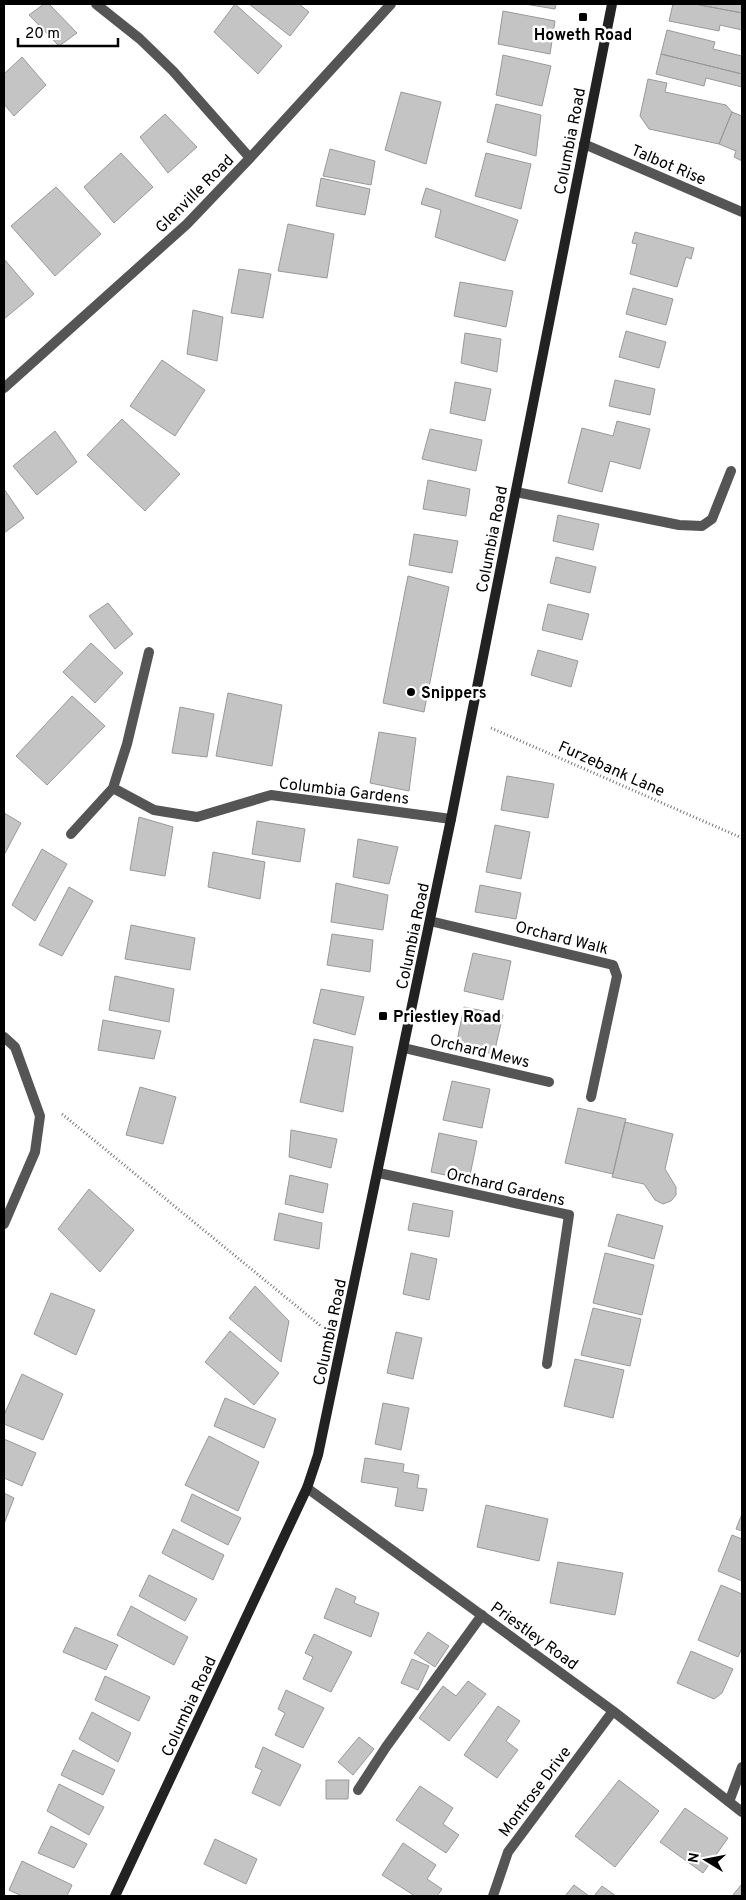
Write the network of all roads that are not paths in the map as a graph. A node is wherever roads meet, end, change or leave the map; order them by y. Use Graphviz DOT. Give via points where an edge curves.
graph roads {
  1 [pos="96,4"];
  2 [pos="390,4"];
  3 [pos="612,4"];
  4 [pos="584,144"];
  5 [pos="250,158"];
  6 [pos="742,212"];
  7 [pos="4,388"];
  8 [pos="731,471"];
  9 [pos="516,492"];
  10 [pos="149,652"];
  11 [pos="113,788"];
  12 [pos="451,820"];
  13 [pos="71,834"];
  14 [pos="430,921"];
  15 [pos="4,1037"];
  16 [pos="404,1048"];
  17 [pos="549,1082"];
  18 [pos="591,1097"];
  19 [pos="379,1173"];
  20 [pos="4,1224"];
  21 [pos="547,1364"];
  22 [pos="307,1488"];
  23 [pos="482,1615"];
  24 [pos="613,1710"];
  25 [pos="742,1767"];
  26 [pos="358,1790"];
  27 [pos="729,1802"];
  28 [pos="742,1812"];
  29 [pos="115,1896"];
  30 [pos="493,1896"];
  1 -- 5 [label="street" via="173,71"];
  2 -- 5 [label="street, Glenville Road"];
  3 -- 4 [label="street, Columbia Road"];
  4 -- 6 [label="street, Talbot Rise"];
  4 -- 9 [label="street, Columbia Road"];
  5 -- 7 [label="street, Glenville Road" via="187,224"];
  8 -- 9 [label="street" via="712,519 702,526 679,525"];
  9 -- 12 [label="street, Columbia Road"];
  10 -- 11 [label="street"];
  11 -- 12 [label="street, Columbia Gardens" via="154,810 197,817 271,795"];
  11 -- 13 [label="street"];
  12 -- 14 [label="street, Columbia Road"];
  14 -- 16 [label="street, Columbia Road"];
  14 -- 18 [label="street, Orchard Walk" via="613,965 617,976"];
  15 -- 20 [label="street" via="15,1047 40,1116 34,1152"];
  16 -- 17 [label="street, Orchard Mews"];
  16 -- 19 [label="street, Columbia Road"];
  19 -- 21 [label="street, Orchard Gardens" via="570,1215"];
  19 -- 22 [label="street, Columbia Road" via="318,1456"];
  22 -- 23 [label="street, Priestley Road"];
  22 -- 29 [label="street, Columbia Road"];
  23 -- 24 [label="street, Priestley Road"];
  23 -- 26 [label="street"];
  24 -- 27 [label="street, Priestley Road"];
  24 -- 30 [label="street, Montrose Drive" via="508,1852"];
  25 -- 27 [label="street"];
  27 -- 28 [label="street, Priestley Road"];
}
